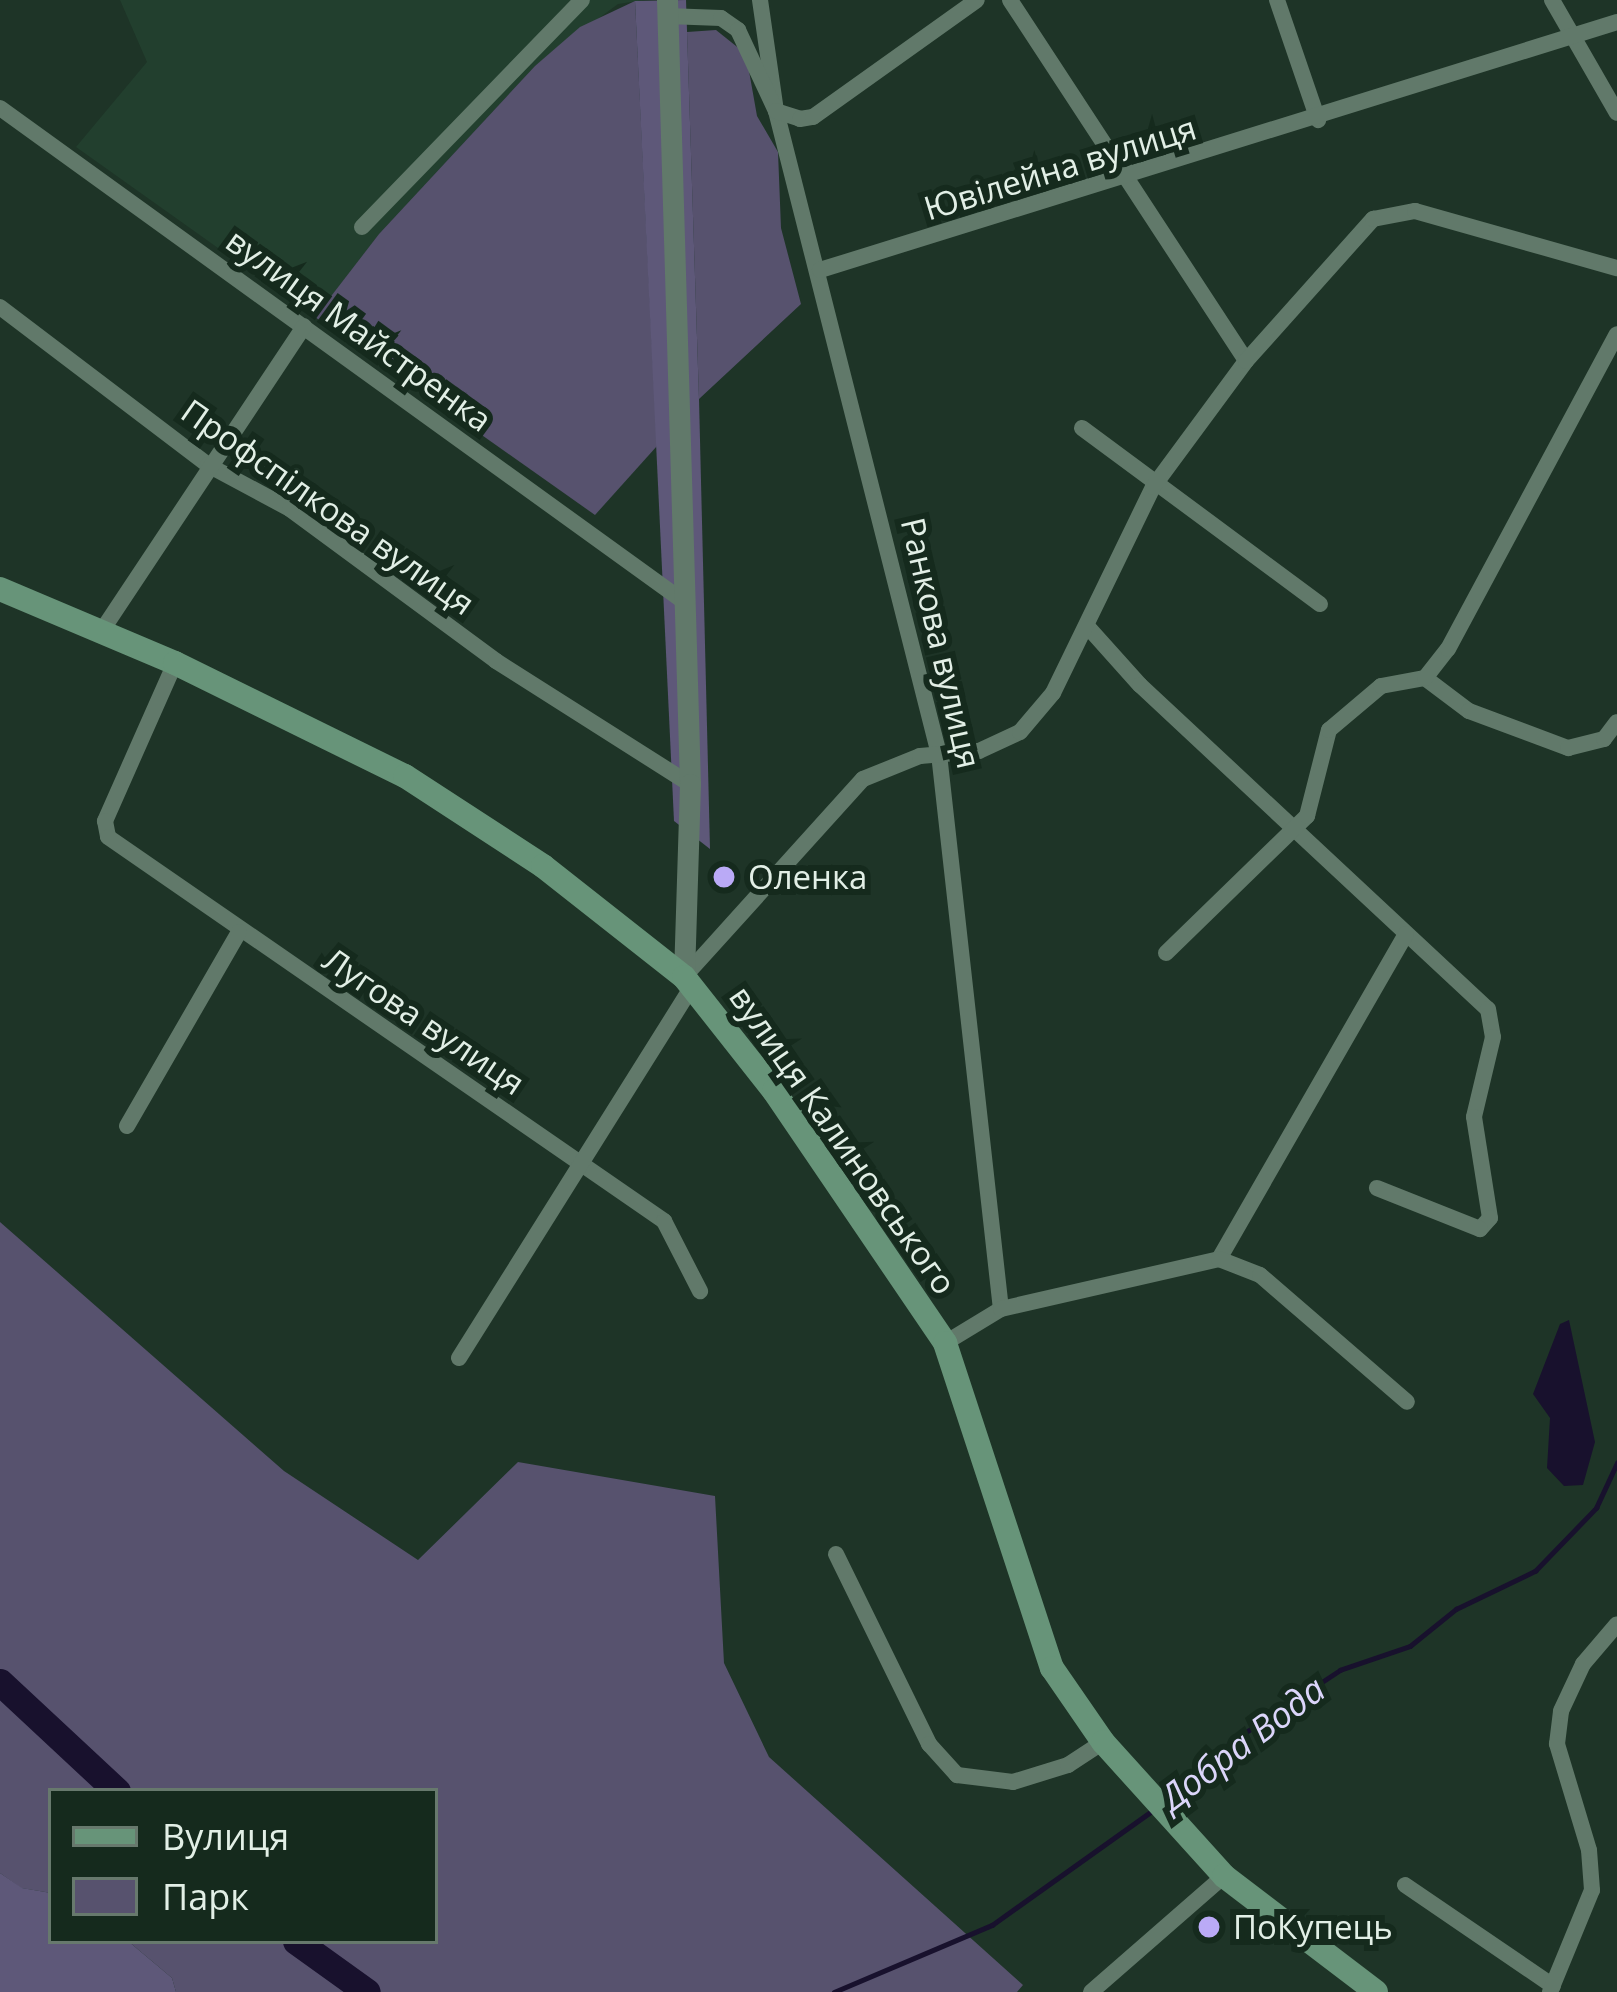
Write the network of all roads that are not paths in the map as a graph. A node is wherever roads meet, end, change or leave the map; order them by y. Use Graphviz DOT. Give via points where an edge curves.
graph roads {
  1 [pos="583,0"];
  2 [pos="760,0"];
  3 [pos="977,0"];
  4 [pos="1010,0"];
  5 [pos="1277,0"];
  6 [pos="1552,0"];
  7 [pos="667,8"];
  8 [pos="1617,22"];
  9 [pos="1567,37"];
  10 [pos="0,107"];
  11 [pos="776,111"];
  12 [pos="1617,112"];
  13 [pos="1318,120"];
  14 [pos="1124,180"];
  15 [pos="362,227"];
  16 [pos="1617,268"];
  17 [pos="820,270"];
  18 [pos="0,307"];
  19 [pos="304,326"];
  20 [pos="1617,334"];
  21 [pos="1246,361"];
  22 [pos="1082,428"];
  23 [pos="208,465"];
  24 [pos="1153,487"];
  25 [pos="0,589"];
  26 [pos="683,601"];
  27 [pos="1320,604"];
  28 [pos="1087,626"];
  29 [pos="101,632"];
  30 [pos="175,663"];
  31 [pos="1425,678"];
  32 [pos="1617,722"];
  33 [pos="939,754"];
  34 [pos="690,784"];
  35 [pos="1293,830"];
  36 [pos="239,932"];
  37 [pos="1406,934"];
  38 [pos="1166,953"];
  39 [pos="688,981"];
  40 [pos="127,1126"];
  41 [pos="576,1161"];
  42 [pos="1377,1188"];
  43 [pos="1219,1259"];
  44 [pos="700,1291"];
  45 [pos="1001,1310"];
  46 [pos="946,1342"];
  47 [pos="459,1358"];
  48 [pos="1407,1402"];
  49 [pos="836,1554"];
  50 [pos="1617,1624"];
  51 [pos="1103,1742"];
  52 [pos="1224,1876"];
  53 [pos="1405,1885"];
  54 [pos="1552,1989"];
  55 [pos="1091,1992"];
  56 [pos="1376,1992"];
  1 -- 15 [label="street"];
  2 -- 11 [label="street, Ранкова вулиця"];
  3 -- 11 [label="street" via="813,118"];
  4 -- 14 [label="street"];
  5 -- 13 [label="street"];
  6 -- 9 [label="street"];
  7 -- 11 [label="street" via="721,18 738,30"];
  7 -- 26 [label="street"];
  8 -- 9 [label="street, Ювілейна вулиця"];
  9 -- 12 [label="street"];
  9 -- 13 [label="street, Ювілейна вулиця"];
  10 -- 19 [label="street, вулиця Майстренка"];
  11 -- 17 [label="street, Ранкова вулиця"];
  13 -- 14 [label="street, Ювілейна вулиця"];
  14 -- 17 [label="street, Ювілейна вулиця"];
  14 -- 21 [label="street"];
  16 -- 21 [label="street" via="1414,212 1373,219"];
  17 -- 33 [label="street, Ранкова вулиця"];
  18 -- 23 [label="street, Профспілкова вулиця"];
  19 -- 23 [label="street"];
  19 -- 26 [label="street, вулиця Майстренка"];
  20 -- 31 [label="street"];
  21 -- 24 [label="street"];
  22 -- 24 [label="street"];
  23 -- 29 [label="street"];
  23 -- 34 [label="street, Профспілкова вулиця" via="290,509 496,661"];
  24 -- 27 [label="street"];
  24 -- 28 [label="street"];
  25 -- 29 [label="main road, вулиця Калиновського"];
  26 -- 34 [label="street"];
  28 -- 33 [label="street" via="1053,693 1020,732 979,751"];
  28 -- 35 [label="street"];
  29 -- 30 [label="main road, вулиця Калиновського"];
  30 -- 36 [label="street, Лугова вулиця" via="105,821 108,837"];
  30 -- 39 [label="main road, вулиця Калиновського" via="405,776 543,866"];
  31 -- 32 [label="street" via="1469,710 1536,740 1588,748"];
  31 -- 35 [label="street" via="1381,686 1329,730 1318,786"];
  33 -- 39 [label="street" via="863,779"];
  33 -- 45 [label="street, Ранкова вулиця" via="1000,1246"];
  34 -- 39 [label="street"];
  35 -- 37 [label="street"];
  35 -- 38 [label="street"];
  36 -- 40 [label="street"];
  36 -- 41 [label="street, Лугова вулиця"];
  37 -- 42 [label="street" via="1478,997 1493,1022 1474,1117 1490,1218 1480,1229"];
  37 -- 43 [label="street"];
  39 -- 41 [label="street"];
  39 -- 46 [label="main road, вулиця Калиновського"];
  41 -- 44 [label="street, Лугова вулиця" via="664,1221"];
  41 -- 47 [label="street"];
  43 -- 45 [label="street"];
  43 -- 48 [label="street" via="1260,1275"];
  45 -- 46 [label="street"];
  46 -- 51 [label="main road, вулиця Калиновського" via="1052,1668"];
  49 -- 51 [label="street" via="929,1744 957,1775 1013,1782 1068,1765"];
  50 -- 54 [label="street" via="1582,1664 1561,1711 1557,1744 1589,1850 1592,1890"];
  51 -- 52 [label="main road, вулиця Калиновського"];
  52 -- 55 [label="street"];
  52 -- 56 [label="main road, вулиця Калиновського"];
  53 -- 54 [label="street"];
}
